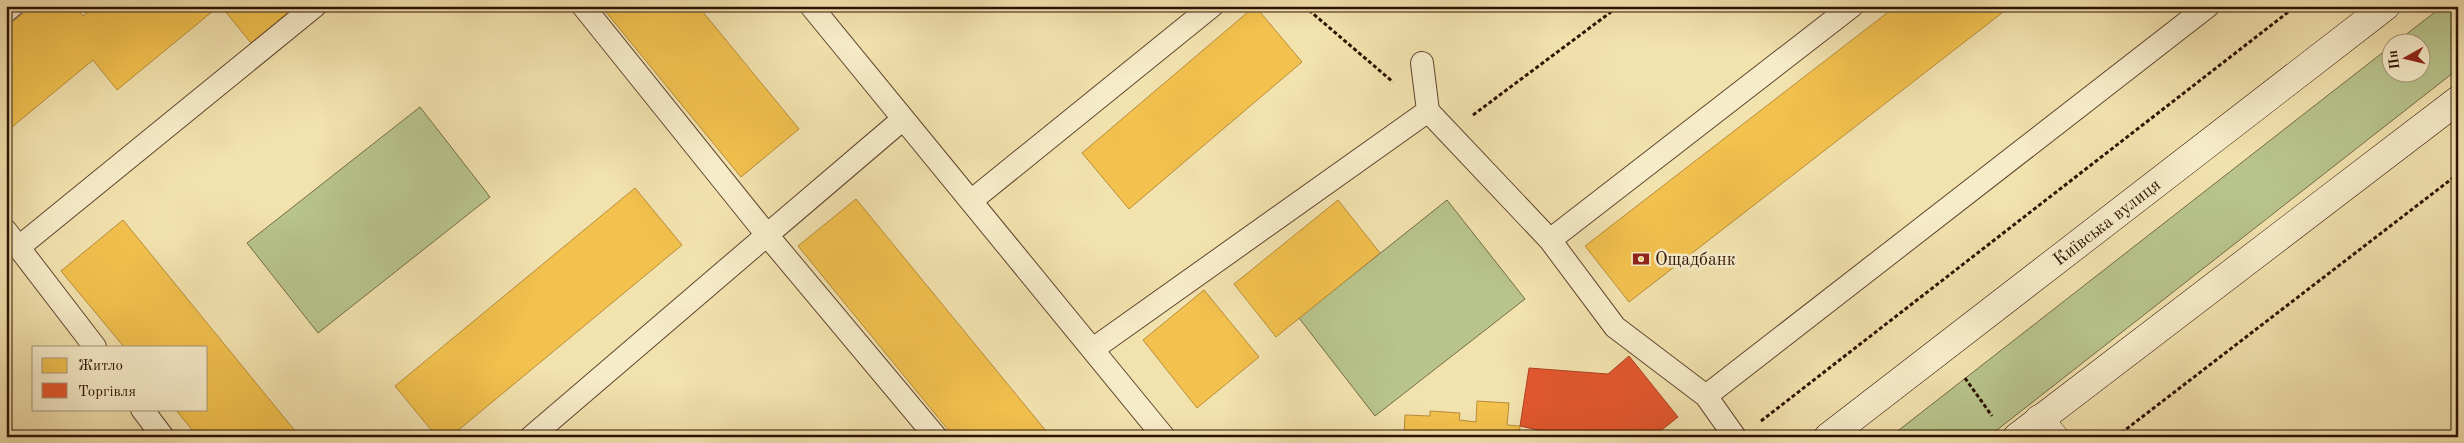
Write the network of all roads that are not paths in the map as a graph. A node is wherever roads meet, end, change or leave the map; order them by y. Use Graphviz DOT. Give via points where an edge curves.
graph roads {
  1 [pos="12,6"];
  2 [pos="315,6"];
  3 [pos="583,6"];
  4 [pos="811,6"];
  5 [pos="1212,6"];
  6 [pos="1852,6"];
  7 [pos="2208,6"];
  8 [pos="2386,6"];
  9 [pos="6,11"];
  10 [pos="1422,63"];
  11 [pos="2458,100"];
  12 [pos="1428,111"];
  13 [pos="904,119"];
  14 [pos="971,200"];
  15 [pos="767,235"];
  16 [pos="13,239"];
  17 [pos="1550,240"];
  18 [pos="94,346"];
  19 [pos="1093,349"];
  20 [pos="1706,396"];
  21 [pos="143,410"];
  22 [pos="2047,428"];
  23 [pos="163,437"];
  24 [pos="531,437"];
  25 [pos="936,437"];
  26 [pos="1164,437"];
  27 [pos="1735,437"];
  28 [pos="1828,437"];
  29 [pos="2017,437"];
  1 -- 9 [label="lane"];
  2 -- 16 [label="lane"];
  3 -- 15 [label="lane"];
  4 -- 13 [label="lane"];
  5 -- 14 [label="lane"];
  6 -- 17 [label="lane"];
  7 -- 20 [label="lane"];
  8 -- 28 [label="main road, Київська вулиця"];
  10 -- 12 [label="lane"];
  11 -- 22 [label="main road"];
  12 -- 17 [label="lane"];
  12 -- 19 [label="lane"];
  13 -- 14 [label="lane"];
  13 -- 15 [label="lane"];
  14 -- 19 [label="lane"];
  15 -- 24 [label="lane"];
  15 -- 25 [label="lane"];
  16 -- 18 [label="lane"];
  17 -- 20 [label="lane" via="1615,327"];
  19 -- 26 [label="lane"];
  20 -- 27 [label="lane"];
  21 -- 23 [label="lane"];
  22 -- 29 [label="main road"];
}
